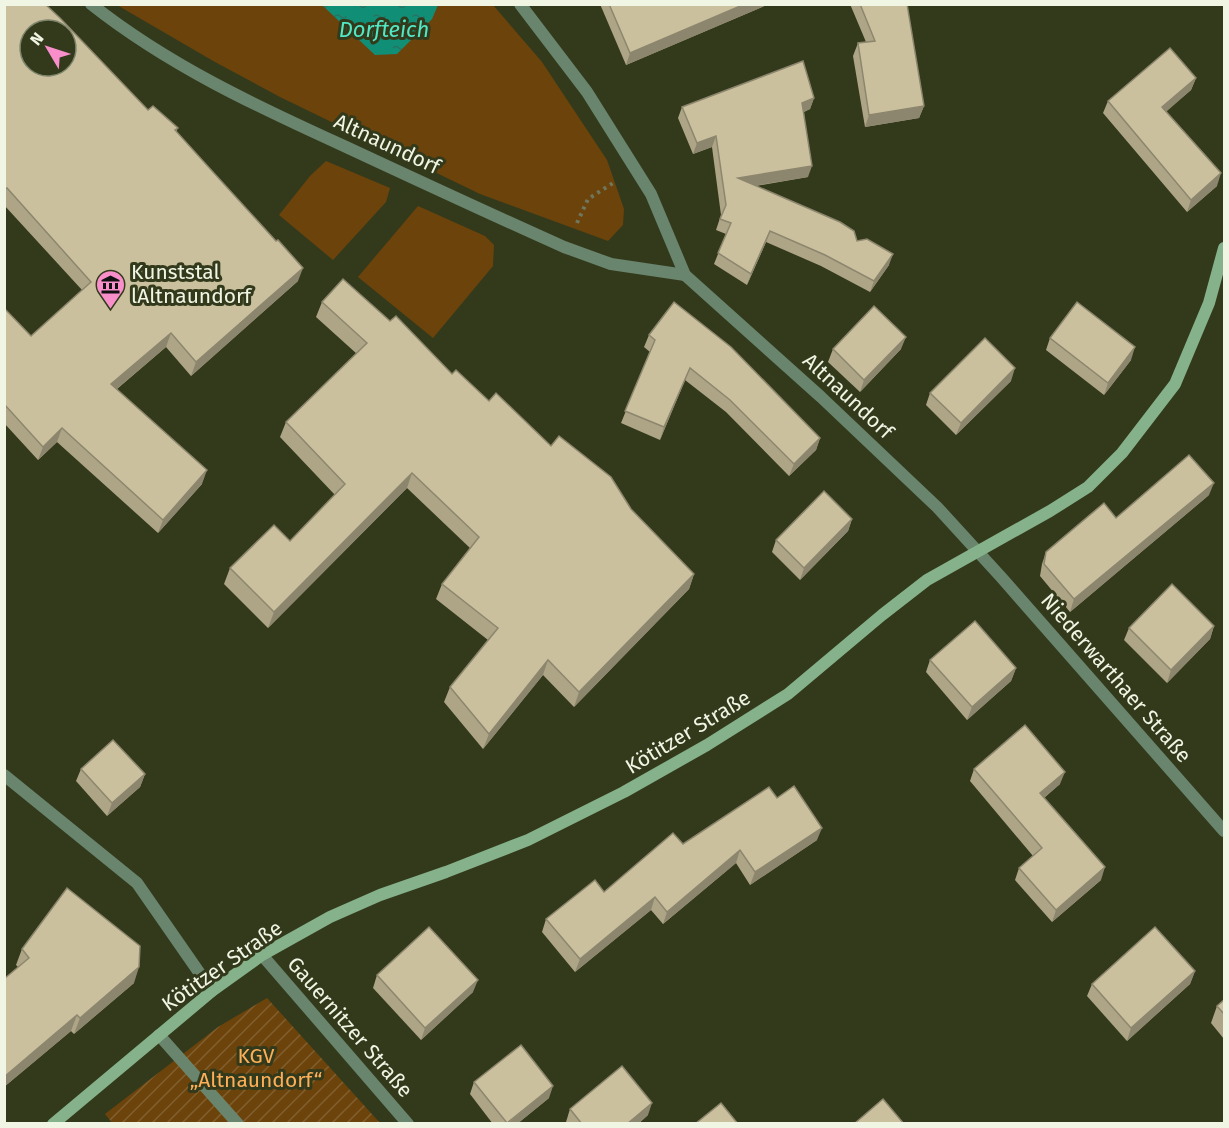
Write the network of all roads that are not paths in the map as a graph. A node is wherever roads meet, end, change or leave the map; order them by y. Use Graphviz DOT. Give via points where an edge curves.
graph roads {
  1 [pos="91,4"];
  2 [pos="520,4"];
  3 [pos="1224,248"];
  4 [pos="685,275"];
  5 [pos="978,551"];
  6 [pos="4,775"];
  7 [pos="1224,831"];
  8 [pos="262,955"];
  9 [pos="212,991"];
  10 [pos="159,1035"];
  11 [pos="53,1124"];
  12 [pos="238,1124"];
  13 [pos="408,1124"];
  1 -- 4 [label="street, Altnaundorf" via="118,26 241,99 564,247 611,264"];
  2 -- 4 [label="street, Altnaundorf" via="587,92 651,194"];
  3 -- 5 [label="street, Kötitzer Straße" via="1209,303 1175,384 1122,453 1088,487"];
  4 -- 5 [label="street, Altnaundorf" via="830,405"];
  5 -- 7 [label="street, Niederwarthaer Straße"];
  5 -- 8 [label="street, Kötitzer Straße" via="927,580 788,694 624,792 528,840 330,917"];
  6 -- 9 [label="street" via="137,883"];
  8 -- 9 [label="street, Kötitzer Straße"];
  8 -- 13 [label="street, Gauernitzer Straße"];
  9 -- 10 [label="street, Kötitzer Straße"];
  10 -- 11 [label="street, Kötitzer Straße"];
  10 -- 12 [label="street"];
}
